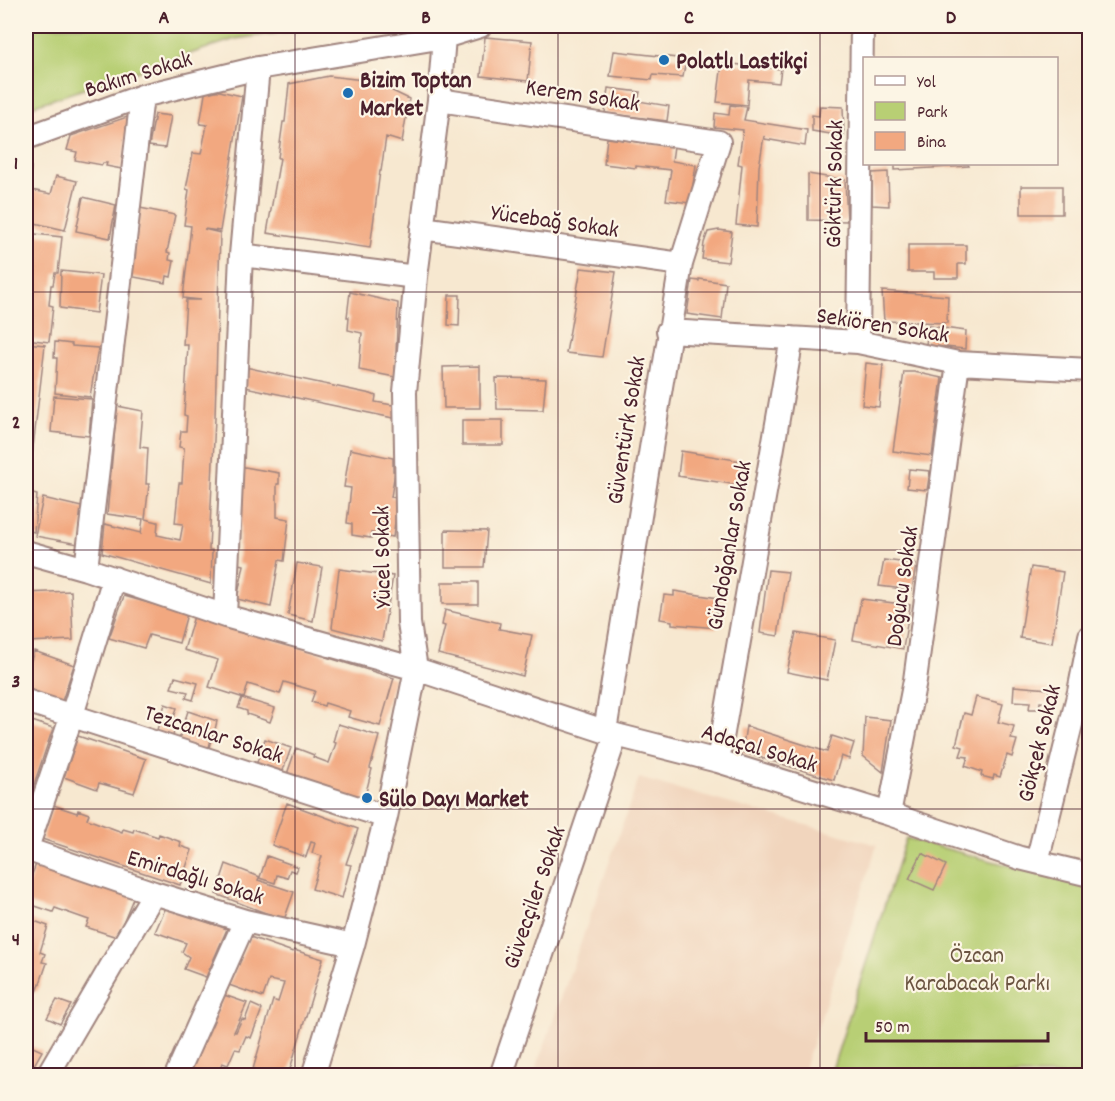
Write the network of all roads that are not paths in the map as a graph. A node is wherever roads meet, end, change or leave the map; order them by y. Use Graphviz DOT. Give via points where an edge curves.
graph roads {
  1 [pos="480,26"];
  2 [pos="862,26"];
  3 [pos="445,31"];
  4 [pos="258,68"];
  5 [pos="142,96"];
  6 [pos="439,100"];
  7 [pos="26,138"];
  8 [pos="719,142"];
  9 [pos="422,228"];
  10 [pos="241,255"];
  11 [pos="681,264"];
  12 [pos="417,277"];
  13 [pos="668,331"];
  14 [pos="792,338"];
  15 [pos="858,342"];
  16 [pos="958,363"];
  17 [pos="1089,370"];
  18 [pos="26,552"];
  19 [pos="86,569"];
  20 [pos="114,578"];
  21 [pos="225,616"];
  22 [pos="1089,636"];
  23 [pos="416,669"];
  24 [pos="26,701"];
  25 [pos="72,715"];
  26 [pos="611,733"];
  27 [pos="718,761"];
  28 [pos="889,814"];
  29 [pos="386,817"];
  30 [pos="26,849"];
  31 [pos="1037,862"];
  32 [pos="1089,875"];
  33 [pos="154,893"];
  34 [pos="245,921"];
  35 [pos="353,945"];
  36 [pos="47,1076"];
  37 [pos="176,1076"];
  38 [pos="313,1076"];
  39 [pos="501,1076"];
  1 -- 3 [label="street, Bakım Sokak"];
  2 -- 15 [label="street, Göktürk Sokak"];
  3 -- 4 [label="street, Bakım Sokak"];
  3 -- 6 [label="street, Yücel Sokak"];
  4 -- 5 [label="street, Bakım Sokak"];
  4 -- 10 [label="street"];
  5 -- 7 [label="street, Bakım Sokak"];
  5 -- 19 [label="street"];
  6 -- 8 [label="street, Kerem Sokak"];
  6 -- 9 [label="street, Yücel Sokak"];
  8 -- 11 [label="street, Güventürk Sokak"];
  9 -- 11 [label="street, Yücebağ Sokak"];
  9 -- 12 [label="street, Yücel Sokak"];
  10 -- 12 [label="street"];
  10 -- 21 [label="street"];
  11 -- 13 [label="street, Güventürk Sokak"];
  12 -- 23 [label="street, Yücel Sokak" via="405,392 409,623"];
  13 -- 14 [label="street, Sekiören Sokak"];
  13 -- 26 [label="street, Güventürk Sokak"];
  14 -- 15 [label="street, Sekiören Sokak"];
  14 -- 27 [label="street, Gündoğanlar Sokak"];
  15 -- 16 [label="street, Sekiören Sokak"];
  16 -- 17 [label="street, Sekiören Sokak"];
  16 -- 28 [label="street, Doğucu Sokak" via="915,680"];
  18 -- 19 [label="street, Adaçal Sokak"];
  19 -- 20 [label="street, Adaçal Sokak"];
  20 -- 21 [label="street, Adaçal Sokak"];
  20 -- 25 [label="street"];
  21 -- 23 [label="street, Adaçal Sokak"];
  22 -- 31 [label="street, Gökçek Sokak"];
  23 -- 26 [label="street, Adaçal Sokak"];
  23 -- 29 [label="street, Yücel Sokak"];
  24 -- 25 [label="street, Tezcanlar Sokak"];
  25 -- 29 [label="street, Tezcanlar Sokak"];
  25 -- 30 [label="street"];
  26 -- 27 [label="street, Adaçal Sokak"];
  26 -- 39 [label="street, Güvecçiler Sokak"];
  27 -- 28 [label="street, Adaçal Sokak"];
  28 -- 31 [label="street, Adaçal Sokak"];
  29 -- 35 [label="street, Yücel Sokak"];
  30 -- 33 [label="street, Emirdağlı Sokak"];
  31 -- 32 [label="street, Adaçal Sokak"];
  33 -- 34 [label="street, Emirdağlı Sokak"];
  33 -- 36 [label="street"];
  34 -- 35 [label="street, Emirdağlı Sokak"];
  34 -- 37 [label="street"];
  35 -- 38 [label="street, Yücel Sokak"];
}
